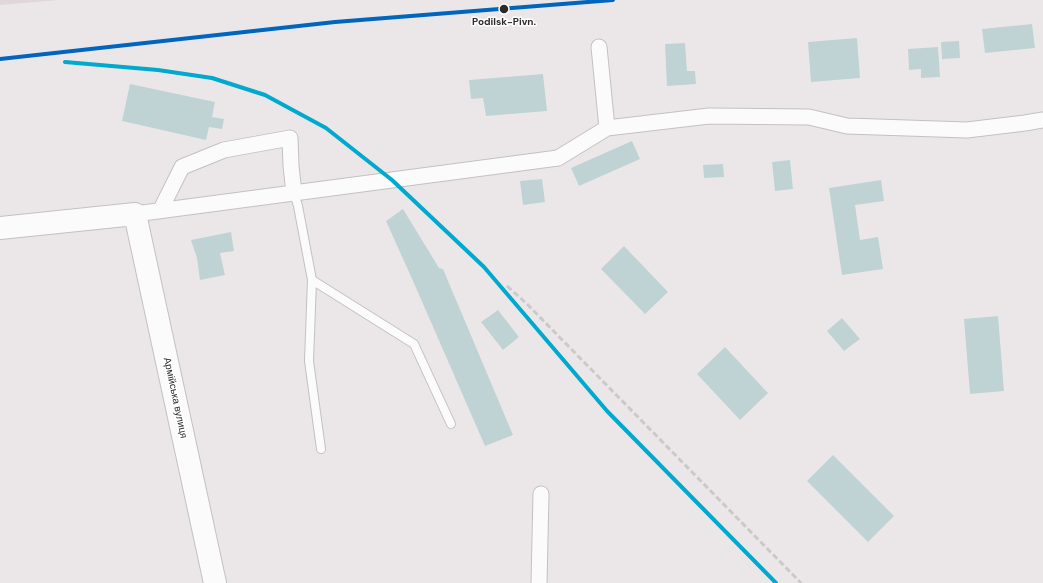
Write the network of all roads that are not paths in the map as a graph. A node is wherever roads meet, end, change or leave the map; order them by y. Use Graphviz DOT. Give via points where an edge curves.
graph roads {
  1 [pos="599,47"];
  2 [pos="1043,120"];
  3 [pos="607,128"];
  4 [pos="294,193"];
  5 [pos="160,211"];
  6 [pos="135,214"];
  7 [pos="0,228"];
  8 [pos="312,280"];
  9 [pos="451,424"];
  10 [pos="320,449"];
  11 [pos="541,494"];
  12 [pos="215,583"];
  13 [pos="539,583"];
  1 -- 3 [label="street"];
  2 -- 3 [label="street" via="967,130 847,126 809,117 710,116"];
  3 -- 4 [label="street" via="558,158"];
  4 -- 5 [label="street"];
  4 -- 5 [label="street" via="290,166 290,138 224,150 182,167"];
  4 -- 8 [label="lane"];
  5 -- 6 [label="street"];
  6 -- 7 [label="main road"];
  6 -- 12 [label="main road, Армійська вулиця"];
  8 -- 9 [label="lane" via="414,344"];
  8 -- 10 [label="lane" via="310,361"];
  11 -- 13 [label="street"];
}
